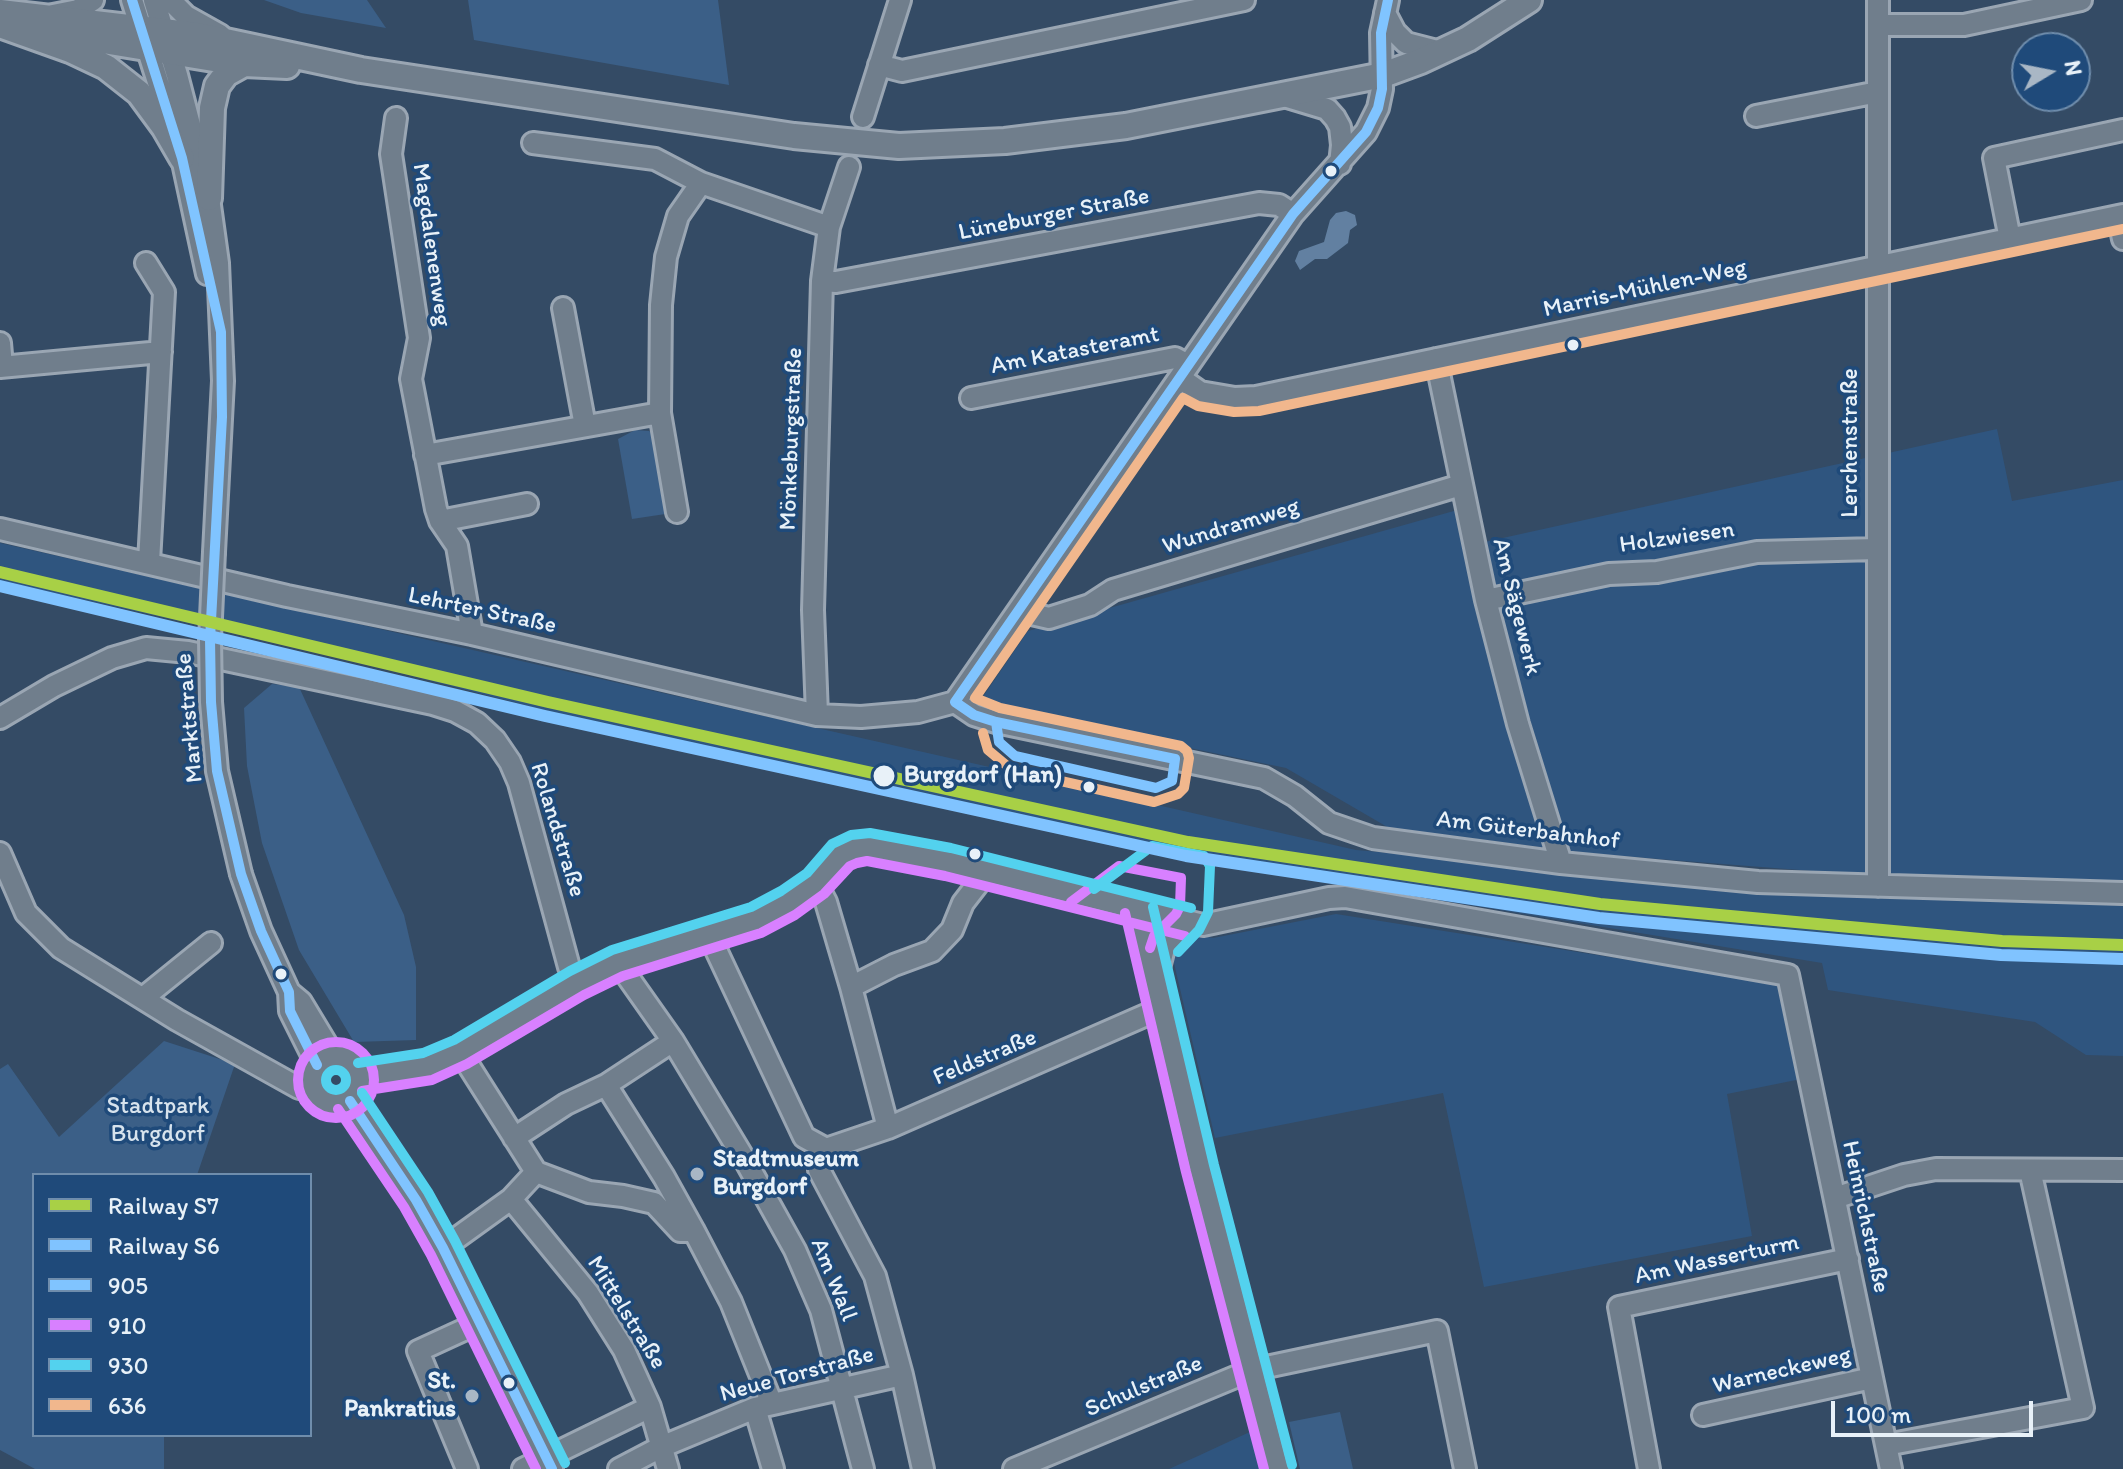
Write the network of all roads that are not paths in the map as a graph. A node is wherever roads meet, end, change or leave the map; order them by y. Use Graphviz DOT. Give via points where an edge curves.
graph roads {
  1 [pos="93,0"];
  2 [pos="132,0"];
  3 [pos="154,0"];
  4 [pos="170,0"];
  5 [pos="900,0"];
  6 [pos="1244,0"];
  7 [pos="1529,0"];
  8 [pos="1878,0"];
  9 [pos="2081,0"];
  10 [pos="1194,5"];
  11 [pos="1386,6"];
  12 [pos="49,16"];
  13 [pos="1,21"];
  14 [pos="1878,25"];
  15 [pos="156,40"];
  16 [pos="1441,52"];
  17 [pos="241,53"];
  18 [pos="879,65"];
  19 [pos="1383,75"];
  20 [pos="1878,92"];
  21 [pos="1284,96"];
  22 [pos="1756,116"];
  23 [pos="863,117"];
  24 [pos="396,118"];
  25 [pos="2123,130"];
  26 [pos="533,143"];
  27 [pos="182,158"];
  28 [pos="1340,164"];
  29 [pos="849,167"];
  30 [pos="701,183"];
  31 [pos="209,198"];
  32 [pos="1293,214"];
  33 [pos="2121,215"];
  34 [pos="829,227"];
  35 [pos="2010,239"];
  36 [pos="2123,239"];
  37 [pos="146,263"];
  38 [pos="1877,267"];
  39 [pos="822,281"];
  40 [pos="563,308"];
  41 [pos="221,332"];
  42 [pos="0,343"];
  43 [pos="161,352"];
  44 [pos="1436,359"];
  45 [pos="1,366"];
  46 [pos="1184,372"];
  47 [pos="971,398"];
  48 [pos="660,413"];
  49 [pos="585,426"];
  50 [pos="425,455"];
  51 [pos="1461,485"];
  52 [pos="527,504"];
  53 [pos="677,512"];
  54 [pos="440,521"];
  55 [pos="0,529"];
  56 [pos="1877,549"];
  57 [pos="149,562"];
  58 [pos="1486,600"];
  59 [pos="1019,611"];
  60 [pos="472,634"];
  61 [pos="955,702"];
  62 [pos="817,715"];
  63 [pos="0,718"];
  64 [pos="0,853"];
  65 [pos="1561,863"];
  66 [pos="987,872"];
  67 [pos="816,883"];
  68 [pos="1878,886"];
  69 [pos="2123,893"];
  70 [pos="1139,910"];
  71 [pos="1188,922"];
  72 [pos="709,935"];
  73 [pos="211,943"];
  74 [pos="618,963"];
  75 [pos="1156,980"];
  76 [pos="577,983"];
  77 [pos="851,987"];
  78 [pos="143,998"];
  79 [pos="1162,1008"];
  80 [pos="673,1041"];
  81 [pos="460,1052"];
  82 [pos="325,1060"];
  83 [pos="360,1077"];
  84 [pos="606,1085"];
  85 [pos="313,1089"];
  86 [pos="350,1101"];
  87 [pos="888,1128"];
  88 [pos="514,1138"];
  89 [pos="826,1149"];
  90 [pos="2030,1170"];
  91 [pos="2123,1170"];
  92 [pos="536,1172"];
  93 [pos="1835,1198"];
  94 [pos="511,1199"];
  95 [pos="694,1231"];
  96 [pos="443,1248"];
  97 [pos="1848,1259"];
  98 [pos="481,1322"];
  99 [pos="1252,1370"];
  100 [pos="902,1375"];
  101 [pos="1872,1378"];
  102 [pos="844,1389"];
  103 [pos="763,1406"];
  104 [pos="650,1407"];
  105 [pos="1703,1415"];
  106 [pos="1886,1445"];
  107 [pos="661,1447"];
  108 [pos="550,1463"];
  109 [pos="467,1469"];
  110 [pos="523,1469"];
  111 [pos="619,1469"];
  112 [pos="668,1469"];
  113 [pos="773,1469"];
  114 [pos="863,1469"];
  115 [pos="923,1469"];
  116 [pos="1014,1469"];
  117 [pos="1278,1469"];
  118 [pos="1465,1469"];
  119 [pos="1649,1469"];
  120 [pos="1891,1469"];
  1 -- 12 [label="street" via="78,10"];
  2 -- 15 [label="street"];
  3 -- 15 [label="street"];
  4 -- 17 [label="street"];
  5 -- 18 [label="street"];
  6 -- 10 [label="street"];
  7 -- 16 [label="main road"];
  8 -- 14 [label="street, Lerchenstraße"];
  9 -- 14 [label="street" via="1964,25"];
  10 -- 18 [label="street" via="902,71"];
  11 -- 16 [label="street" via="1395,32 1406,43"];
  11 -- 19 [label="street"];
  12 -- 13 [label="main road"];
  12 -- 15 [label="main road"];
  13 -- 15 [label="main road"];
  13 -- 27 [label="main road" via="106,67 139,93"];
  14 -- 20 [label="street, Lerchenstraße"];
  15 -- 17 [label="main road"];
  15 -- 27 [label="street, Marktstraße"];
  15 -- 31 [label="street, Marktstraße"];
  16 -- 19 [label="main road"];
  17 -- 21 [label="main road" via="794,136 899,146 1078,132"];
  17 -- 31 [label="main road" via="217,86 212,108"];
  18 -- 23 [label="street"];
  19 -- 21 [label="main road"];
  19 -- 28 [label="street" via="1378,108"];
  20 -- 22 [label="street"];
  20 -- 38 [label="street, Lerchenstraße"];
  21 -- 28 [label="street" via="1327,109 1335,118 1342,145"];
  24 -- 50 [label="street, Magdalenenweg" via="391,154 419,338 411,379"];
  25 -- 35 [label="street" via="1994,158"];
  26 -- 30 [label="street" via="655,159"];
  27 -- 41 [label="street, Marktstraße"];
  28 -- 32 [label="street"];
  29 -- 34 [label="street, Mönkeburgstraße"];
  30 -- 34 [label="street"];
  30 -- 48 [label="street" via="678,216 666,257"];
  31 -- 41 [label="street, Marktstraße"];
  32 -- 39 [label="street, Lüneburger Straße" via="1279,205 1259,203"];
  32 -- 46 [label="street"];
  33 -- 35 [label="street, Marris-Mühlen-Weg"];
  33 -- 36 [label="street"];
  34 -- 39 [label="street, Mönkeburgstraße"];
  35 -- 38 [label="street, Marris-Mühlen-Weg"];
  37 -- 43 [label="street" via="164,292"];
  38 -- 44 [label="street, Marris-Mühlen-Weg"];
  38 -- 56 [label="street, Lerchenstraße"];
  39 -- 62 [label="street, Mönkeburgstraße" via="813,610"];
  40 -- 49 [label="street"];
  41 -- 82 [label="street, Marktstraße, bridge" via="222,417 210,639 217,771 234,848 261,931 289,992 290,1011"];
  42 -- 45 [label="street"];
  43 -- 45 [label="street"];
  43 -- 57 [label="street"];
  44 -- 46 [label="street, Marris-Mühlen-Weg" via="1256,397 1200,392"];
  44 -- 51 [label="street, Am Sägewerk"];
  46 -- 47 [label="street, Am Katasteramt" via="1175,358"];
  46 -- 59 [label="street"];
  48 -- 49 [label="street"];
  48 -- 53 [label="street"];
  49 -- 50 [label="street"];
  50 -- 54 [label="street, Magdalenenweg"];
  51 -- 58 [label="street, Am Sägewerk"];
  51 -- 59 [label="street, Wundramweg" via="1113,590 1090,605 1049,618"];
  52 -- 54 [label="street"];
  54 -- 60 [label="street, Magdalenenweg" via="457,546"];
  55 -- 57 [label="street, Lehrter Straße"];
  56 -- 58 [label="street, Holzwiesen" via="1757,552 1657,572 1609,574"];
  56 -- 68 [label="street, Lerchenstraße"];
  57 -- 60 [label="street, Lehrter Straße"];
  58 -- 65 [label="street, Am Sägewerk"];
  59 -- 61 [label="street"];
  60 -- 62 [label="street, Lehrter Straße"];
  61 -- 62 [label="street, Lehrter Straße" via="918,712"];
  61 -- 65 [label="street, Am Güterbahnhof" via="996,722 1264,778 1329,823 1373,838"];
  63 -- 76 [label="street, Rolandstraße" via="112,658 146,648 188,652 455,711 486,731 510,762"];
  64 -- 78 [label="street" via="26,913 61,948"];
  65 -- 68 [label="street, Am Güterbahnhof" via="1758,882"];
  66 -- 67 [label="street" via="867,847 847,852"];
  66 -- 70 [label="street"];
  66 -- 77 [label="street" via="963,903 952,930 932,951"];
  67 -- 72 [label="street" via="756,920"];
  67 -- 77 [label="street"];
  68 -- 69 [label="street, Am Güterbahnhof"];
  70 -- 71 [label="street"];
  70 -- 75 [label="street"];
  71 -- 75 [label="street" via="1165,944"];
  71 -- 93 [label="street, Heinrichstraße" via="1219,923 1345,897 1788,975"];
  72 -- 74 [label="street"];
  72 -- 89 [label="street" via="804,1137"];
  73 -- 78 [label="street"];
  74 -- 76 [label="street"];
  74 -- 80 [label="street, Am Wall"];
  75 -- 79 [label="street"];
  76 -- 81 [label="street"];
  77 -- 87 [label="street"];
  78 -- 85 [label="street" via="299,1088"];
  79 -- 87 [label="street, Feldstraße"];
  79 -- 99 [label="street"];
  80 -- 84 [label="street"];
  80 -- 102 [label="street, Am Wall" via="795,1250 821,1310"];
  81 -- 83 [label="street" via="427,1067"];
  81 -- 88 [label="street"];
  82 -- 83 [label="street" via="352,1061"];
  82 -- 85 [label="street" via="313,1072"];
  83 -- 86 [label="street" via="359,1091"];
  84 -- 88 [label="street"];
  84 -- 95 [label="street"];
  85 -- 86 [label="street" via="329,1104"];
  86 -- 96 [label="street"];
  87 -- 89 [label="street, Feldstraße"];
  88 -- 92 [label="street"];
  89 -- 100 [label="street" via="819,1170 875,1276"];
  90 -- 91 [label="street"];
  90 -- 93 [label="street" via="1936,1169"];
  90 -- 106 [label="street" via="2083,1408"];
  92 -- 94 [label="street"];
  92 -- 95 [label="street" via="589,1192 654,1203 680,1231"];
  93 -- 97 [label="street, Heinrichstraße"];
  94 -- 96 [label="street"];
  94 -- 104 [label="street, Mittelstraße" via="588,1293 624,1350"];
  95 -- 103 [label="street" via="731,1302"];
  96 -- 98 [label="street"];
  97 -- 101 [label="street, Heinrichstraße"];
  97 -- 119 [label="street, Am Wasserturm" via="1619,1307"];
  98 -- 108 [label="street"];
  98 -- 109 [label="street" via="418,1351"];
  99 -- 116 [label="street, Schulstraße"];
  99 -- 117 [label="street"];
  99 -- 118 [label="street, Schulstraße" via="1437,1331"];
  100 -- 102 [label="street, Neue Torstraße"];
  100 -- 115 [label="street"];
  101 -- 105 [label="street, Warneckeweg"];
  101 -- 106 [label="street, Heinrichstraße"];
  102 -- 103 [label="street, Neue Torstraße"];
  102 -- 114 [label="street, Am Wall"];
  103 -- 107 [label="street, Neue Torstraße"];
  103 -- 113 [label="street"];
  104 -- 107 [label="street, Mittelstraße"];
  104 -- 108 [label="street"];
  106 -- 120 [label="street, Heinrichstraße"];
  107 -- 111 [label="street, Neue Torstraße"];
  107 -- 112 [label="street, Mittelstraße"];
  108 -- 110 [label="street"];
}
